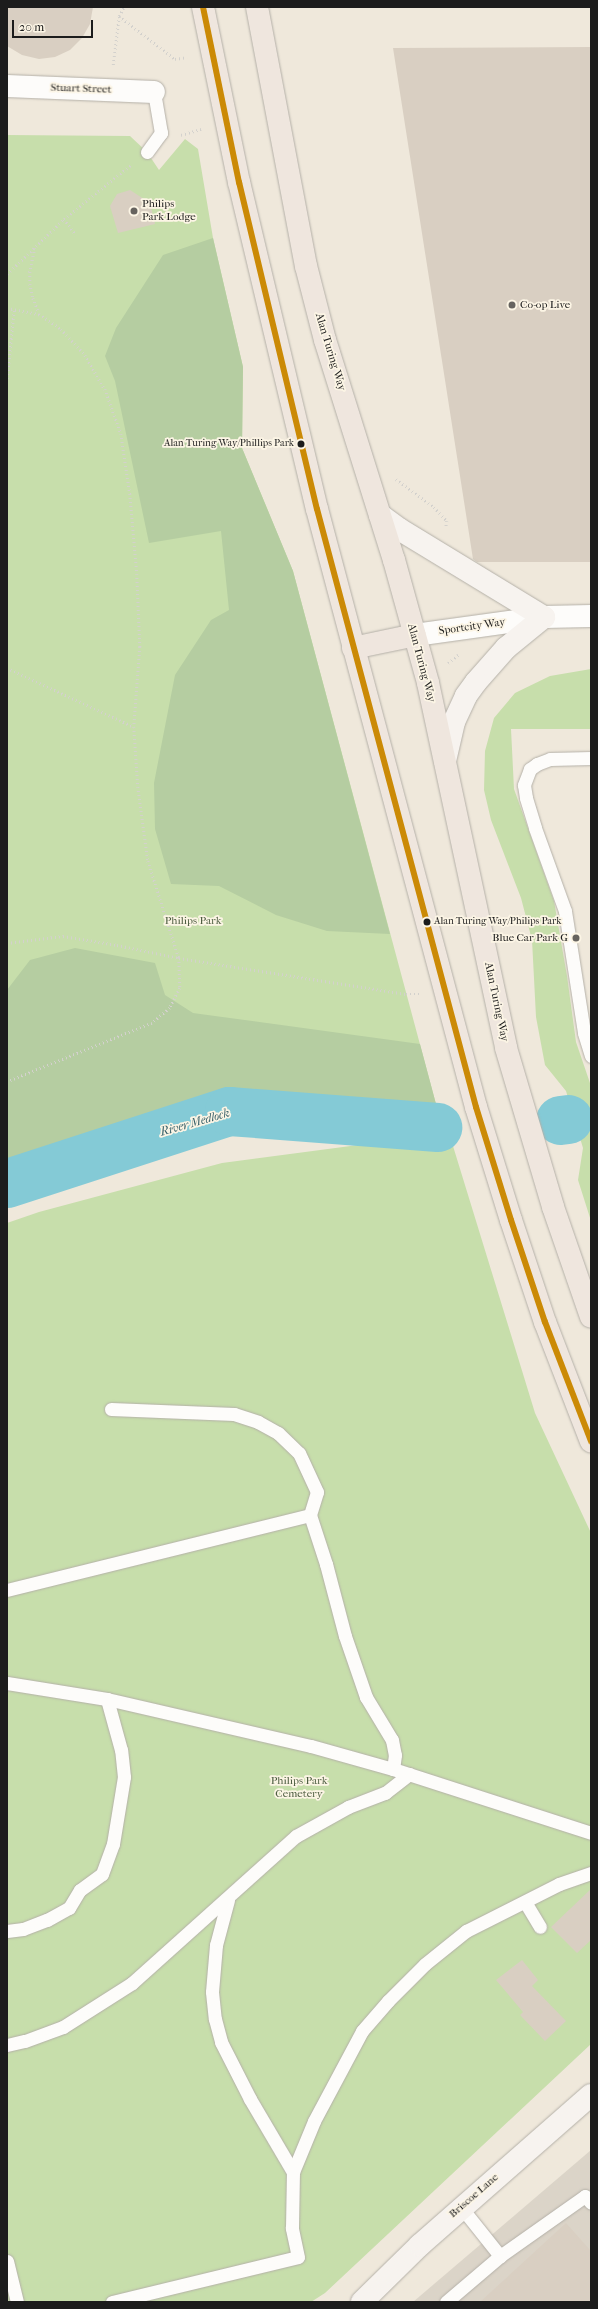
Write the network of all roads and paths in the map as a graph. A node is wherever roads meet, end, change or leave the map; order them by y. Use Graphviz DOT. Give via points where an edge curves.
graph roads {
  1 [pos="124,7"];
  2 [pos="203,7"];
  3 [pos="257,7"];
  4 [pos="119,16"];
  5 [pos="212,52"];
  6 [pos="7,86"];
  7 [pos="110,89"];
  8 [pos="154,92"];
  9 [pos="201,130"];
  10 [pos="185,136"];
  11 [pos="146,152"];
  12 [pos="64,220"];
  13 [pos="76,235"];
  14 [pos="35,248"];
  15 [pos="7,274"];
  16 [pos="7,308"];
  17 [pos="14,309"];
  18 [pos="39,314"];
  19 [pos="7,379"];
  20 [pos="380,515"];
  21 [pos="591,616"];
  22 [pos="544,617"];
  23 [pos="415,635"];
  24 [pos="353,648"];
  25 [pos="459,655"];
  26 [pos="442,667"];
  27 [pos="7,668"];
  28 [pos="134,727"];
  29 [pos="591,758"];
  30 [pos="445,761"];
  31 [pos="7,943"];
  32 [pos="179,958"];
  33 [pos="448,998"];
  34 [pos="591,1056"];
  35 [pos="7,1082"];
  36 [pos="591,1317"];
  37 [pos="111,1409"];
  38 [pos="591,1442"];
  39 [pos="310,1515"];
  40 [pos="7,1590"];
  41 [pos="7,1683"];
  42 [pos="107,1699"];
  43 [pos="393,1769"];
  44 [pos="409,1774"];
  45 [pos="591,1833"];
  46 [pos="591,1873"];
  47 [pos="228,1900"];
  48 [pos="525,1902"];
  49 [pos="540,1927"];
  50 [pos="7,1931"];
  51 [pos="7,2045"];
  52 [pos="591,2095"];
  53 [pos="293,2172"];
  54 [pos="591,2203"];
  55 [pos="461,2207"];
  56 [pos="500,2256"];
  57 [pos="7,2262"];
  58 [pos="17,2302"];
  59 [pos="112,2302"];
  60 [pos="362,2302"];
  61 [pos="446,2302"];
  1 -- 4 [label="path"];
  2 -- 5 [label="highway"];
  3 -- 20 [label="highway, Alan Turing Way" via="306,266 325,340"];
  4 -- 5 [label="path" via="176,59"];
  4 -- 7 [label="path"];
  5 -- 24 [label="highway" via="239,182"];
  6 -- 7 [label="street, Stuart Street"];
  7 -- 8 [label="street, Stuart Street"];
  8 -- 11 [label="lane" via="160,133"];
  9 -- 10 [label="path"];
  11 -- 12 [label="path"];
  12 -- 13 [label="path"];
  12 -- 14 [label="path"];
  14 -- 15 [label="path"];
  14 -- 18 [label="path" via="30,284"];
  16 -- 17 [label="path"];
  17 -- 18 [label="path"];
  17 -- 19 [label="path"];
  18 -- 28 [label="path" via="61,329 85,355 105,389 121,434 130,494 137,574 140,647"];
  20 -- 22 [label="street"];
  20 -- 23 [label="highway, Alan Turing Way"];
  21 -- 22 [label="street, Sportcity Way"];
  22 -- 23 [label="street, Sportcity Way"];
  22 -- 30 [label="street" via="506,648 476,682 454,722"];
  23 -- 24 [label="highway, Sportcity Way"];
  23 -- 30 [label="highway, Alan Turing Way"];
  24 -- 33 [label="highway"];
  25 -- 26 [label="path"];
  27 -- 28 [label="path"];
  28 -- 32 [label="path" via="138,787 148,861"];
  29 -- 34 [label="lane" via="550,759 537,764 530,769 524,785 535,828 565,911 584,1033"];
  30 -- 36 [label="highway, Alan Turing Way" via="506,1048 552,1207"];
  31 -- 32 [label="path" via="63,936"];
  32 -- 33 [label="path" via="406,994"];
  32 -- 35 [label="path" via="180,988 170,1008 152,1022"];
  33 -- 38 [label="highway" via="476,1107 511,1220 545,1322"];
  37 -- 39 [label="lane" via="234,1414 258,1422 278,1433 294,1448 306,1466 317,1492"];
  39 -- 40 [label="lane"];
  39 -- 43 [label="lane" via="345,1636 366,1697 392,1740 395,1755"];
  41 -- 42 [label="lane"];
  42 -- 43 [label="lane" via="311,1746"];
  42 -- 50 [label="lane" via="121,1750 124,1777 113,1844 102,1874 80,1890 69,1908 23,1929"];
  43 -- 44 [label="lane"];
  44 -- 45 [label="lane"];
  44 -- 47 [label="lane" via="385,1793 348,1807 296,1836"];
  46 -- 48 [label="lane" via="559,1884"];
  47 -- 51 [label="lane" via="132,1983 63,2027"];
  47 -- 53 [label="lane" via="216,1945 212,1992 215,2019 221,2042 246,2092"];
  48 -- 49 [label="lane"];
  48 -- 53 [label="lane" via="466,1931 425,1964 362,2031 314,2121"];
  52 -- 55 [label="street, Briscoe Lane"];
  53 -- 59 [label="lane" via="292,2228 298,2257"];
  54 -- 56 [label="lane" via="585,2196"];
  55 -- 56 [label="lane"];
  55 -- 60 [label="street, Briscoe Lane"];
  56 -- 61 [label="lane"];
  57 -- 58 [label="lane"];
}
